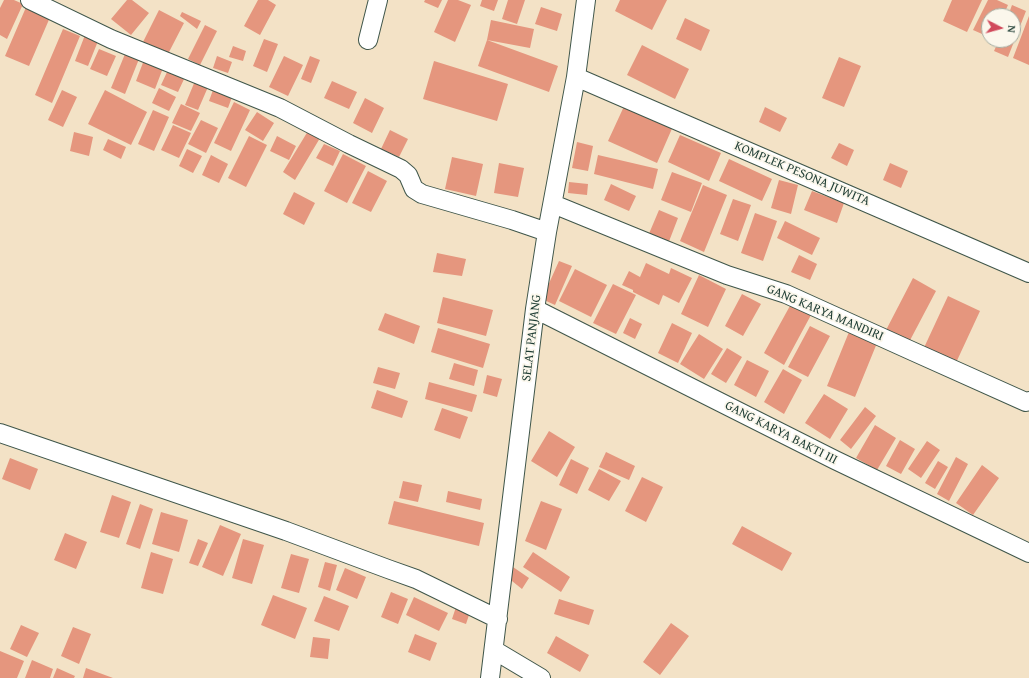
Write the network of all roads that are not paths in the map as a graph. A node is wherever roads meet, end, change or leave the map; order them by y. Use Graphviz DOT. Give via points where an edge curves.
graph roads {
  1 [pos="30,0"];
  2 [pos="378,0"];
  3 [pos="586,0"];
  4 [pos="368,40"];
  5 [pos="576,77"];
  6 [pos="553,204"];
  7 [pos="547,232"];
  8 [pos="1029,272"];
  9 [pos="535,309"];
  10 [pos="1029,402"];
  11 [pos="0,433"];
  12 [pos="1029,553"];
  13 [pos="498,619"];
  14 [pos="494,650"];
  15 [pos="490,678"];
  16 [pos="541,678"];
  1 -- 7 [label="street" via="111,39 280,108 401,169 408,175 414,189 422,194"];
  2 -- 4 [label="street"];
  3 -- 5 [label="street, SELAT PANJANG"];
  5 -- 6 [label="street, SELAT PANJANG"];
  5 -- 8 [label="street, KOMPLEK PESONA JUWITA"];
  6 -- 7 [label="street, SELAT PANJANG"];
  6 -- 10 [label="street, GANG KARYA MANDIRI" via="727,275 786,294"];
  7 -- 9 [label="street, SELAT PANJANG"];
  9 -- 12 [label="street, GANG KARYA BAKTI III" via="835,460"];
  9 -- 13 [label="street, SELAT PANJANG"];
  11 -- 13 [label="street" via="286,531 416,579"];
  13 -- 14 [label="street, SELAT PANJANG"];
  14 -- 15 [label="street, SELAT PANJANG"];
  14 -- 16 [label="street"];
}
